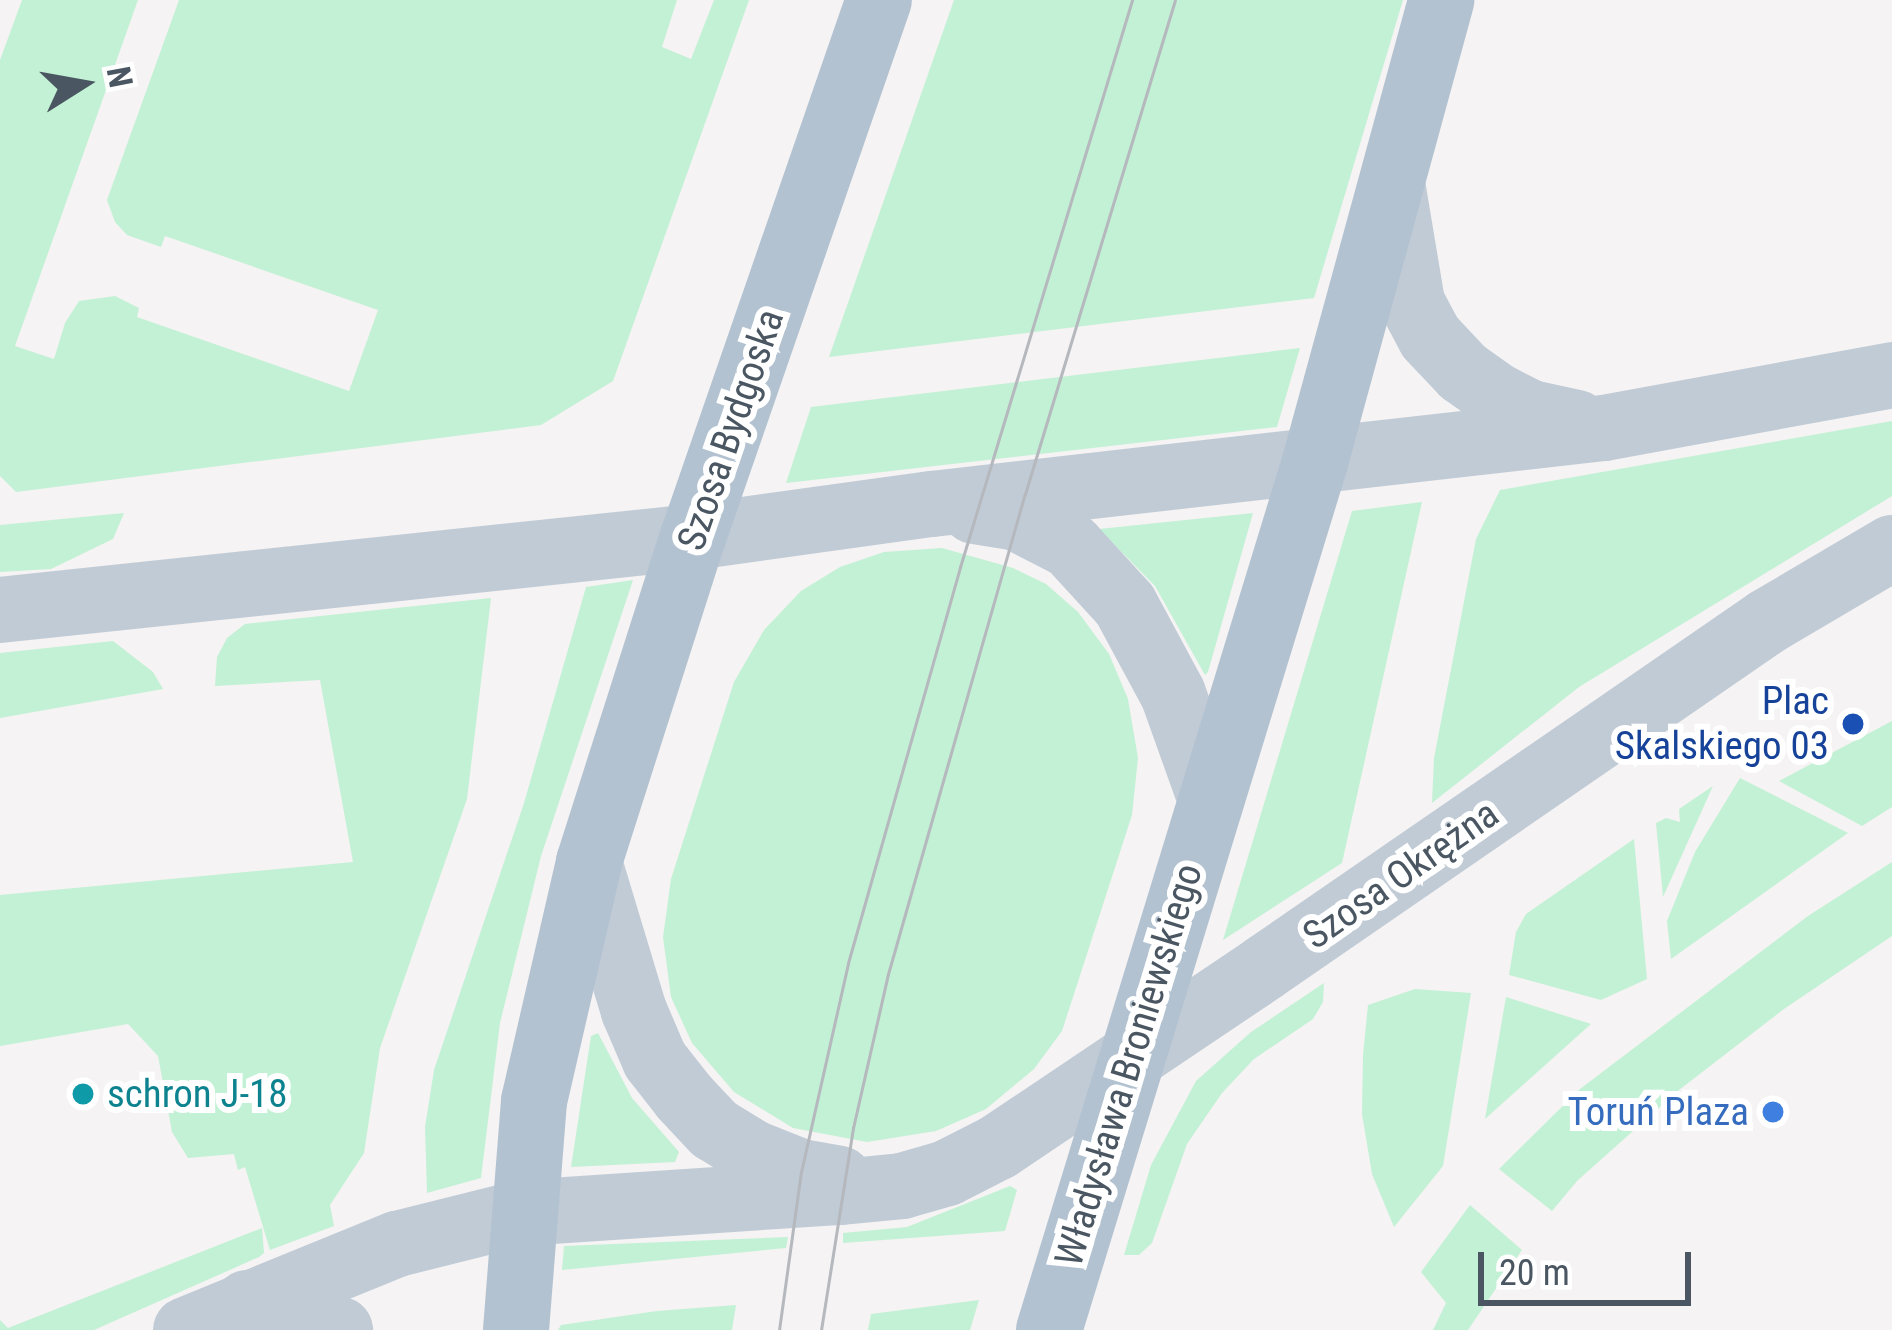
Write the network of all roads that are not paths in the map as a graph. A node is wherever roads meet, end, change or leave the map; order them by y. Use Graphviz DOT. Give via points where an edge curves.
graph roads {
  1 [pos="879,0"];
  2 [pos="1441,0"];
  3 [pos="1393,189"];
  4 [pos="1892,376"];
  5 [pos="1604,428"];
  6 [pos="1315,462"];
  7 [pos="932,504"];
  8 [pos="693,536"];
  9 [pos="1892,548"];
  10 [pos="9,613"];
  11 [pos="1211,800"];
  12 [pos="589,862"];
  13 [pos="1131,1058"];
  14 [pos="902,1186"];
  15 [pos="521,1213"];
  16 [pos="247,1303"];
  17 [pos="186,1330"];
  18 [pos="340,1330"];
  19 [pos="515,1330"];
  20 [pos="1049,1330"];
  1 -- 8 [label="main road, Szosa Bydgoska"];
  2 -- 3 [label="main road"];
  3 -- 5 [label="street" via="1412,303 1430,337 1496,396 1531,413"];
  3 -- 6 [label="main road"];
  4 -- 5 [label="street"];
  5 -- 6 [label="street"];
  6 -- 7 [label="street"];
  6 -- 11 [label="main road"];
  7 -- 8 [label="street"];
  7 -- 11 [label="street" via="1018,518 1071,546 1125,604 1173,694"];
  8 -- 10 [label="street"];
  8 -- 12 [label="main road, Szosa Bydgoska"];
  9 -- 13 [label="street, Szosa Okrężna" via="1768,621"];
  11 -- 13 [label="main road, Władysława Broniewskiego"];
  12 -- 14 [label="street, Szosa Okrężna" via="655,1060 714,1129 801,1172"];
  12 -- 15 [label="main road" via="534,1101"];
  13 -- 14 [label="street, Szosa Okrężna" via="998,1147"];
  13 -- 20 [label="main road, Władysława Broniewskiego"];
  14 -- 15 [label="street, Szosa Okrężna"];
  15 -- 16 [label="street, Szosa Okrężna" via="397,1244"];
  15 -- 19 [label="main road"];
  16 -- 17 [label="street, Szosa Okrężna"];
  16 -- 18 [label="street"];
}
